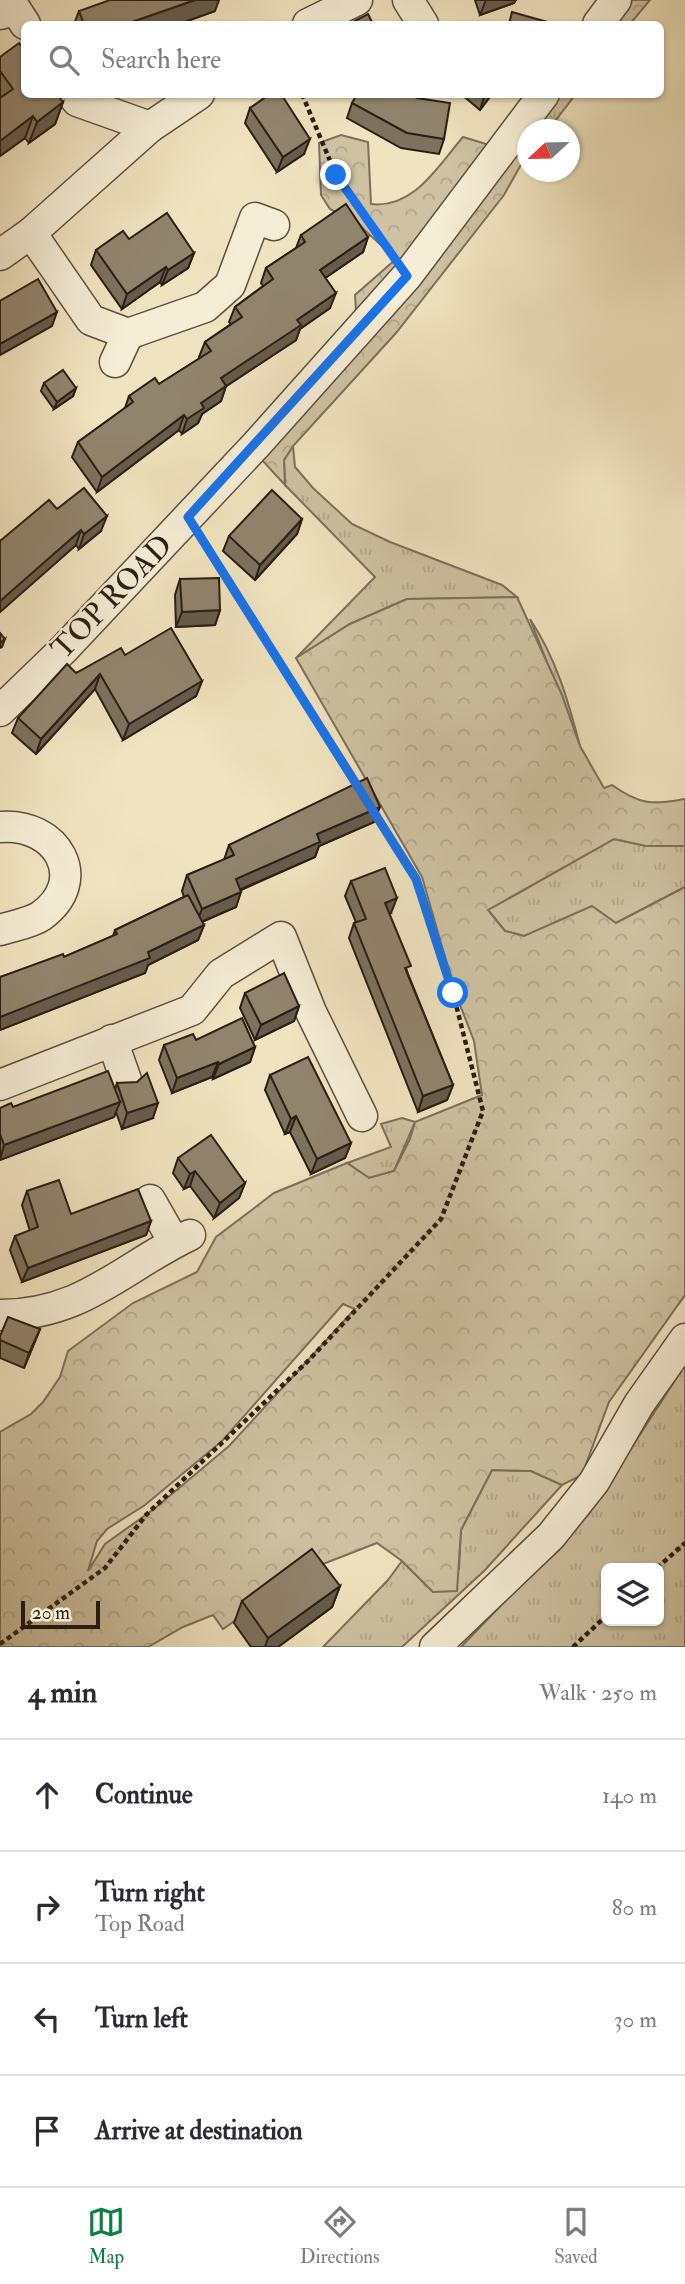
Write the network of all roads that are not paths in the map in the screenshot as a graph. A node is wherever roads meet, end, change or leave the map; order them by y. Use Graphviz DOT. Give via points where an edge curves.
graph roads {
  1 [pos="357,0"];
  2 [pos="408,0"];
  3 [pos="616,0"];
  4 [pos="0,14"];
  5 [pos="23,21"];
  6 [pos="314,21"];
  7 [pos="421,21"];
  8 [pos="599,21"];
  9 [pos="74,98"];
  10 [pos="193,98"];
  11 [pos="541,98"];
  12 [pos="150,127"];
  13 [pos="256,218"];
  14 [pos="31,233"];
  15 [pos="0,255"];
  16 [pos="128,334"];
  17 [pos="115,362"];
  18 [pos="0,710"];
  19 [pos="0,827"];
  20 [pos="0,930"];
  21 [pos="112,1040"];
  22 [pos="125,1080"];
  23 [pos="0,1085"];
  24 [pos="362,1116"];
  25 [pos="150,1200"];
  26 [pos="0,1315"];
  27 [pos="685,1339"];
  28 [pos="435,1647"];
  1 -- 6 [label="street"];
  2 -- 7 [label="street"];
  3 -- 8 [label="street"];
  4 -- 5 [label="street" via="16,10"];
  9 -- 12 [label="street"];
  10 -- 12 [label="street"];
  11 -- 18 [label="street, TOP ROAD" via="407,276 188,517"];
  12 -- 14 [label="street"];
  13 -- 16 [label="street" via="230,285 205,307"];
  14 -- 15 [label="street"];
  14 -- 16 [label="street" via="91,320"];
  16 -- 17 [label="street"];
  19 -- 20 [label="street" via="17,826 41,834 59,851 66,873 57,901 40,917"];
  21 -- 22 [label="street"];
  21 -- 23 [label="street"];
  21 -- 24 [label="street" via="192,1010 221,974 282,937 311,1012"];
  25 -- 26 [label="street" via="182,1239 116,1281 60,1308"];
  27 -- 28 [label="street" via="639,1404 594,1482 551,1536"];
}
